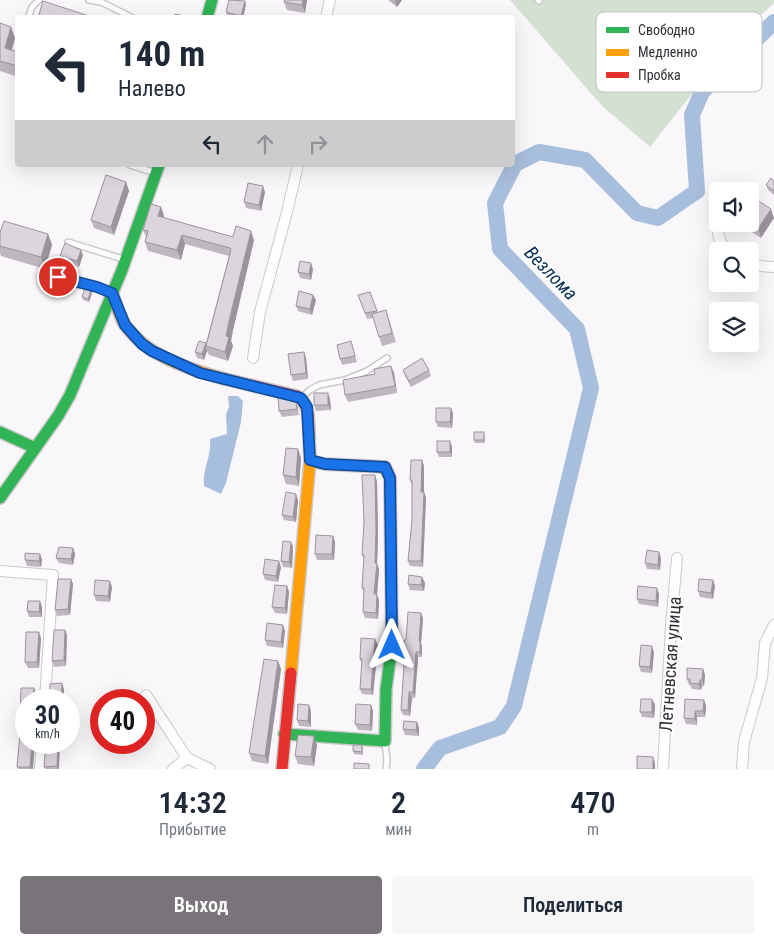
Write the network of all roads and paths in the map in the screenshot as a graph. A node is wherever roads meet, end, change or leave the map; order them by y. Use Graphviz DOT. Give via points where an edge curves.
graph roads {
  1 [pos="39,0"];
  2 [pos="89,0"];
  3 [pos="212,0"];
  4 [pos="330,0"];
  5 [pos="29,15"];
  6 [pos="127,15"];
  7 [pos="208,15"];
  8 [pos="327,15"];
  9 [pos="144,167"];
  10 [pos="298,167"];
  11 [pos="158,169"];
  12 [pos="68,242"];
  13 [pos="126,260"];
  14 [pos="759,266"];
  15 [pos="774,267"];
  16 [pos="58,277"];
  17 [pos="112,293"];
  18 [pos="253,358"];
  19 [pos="387,358"];
  20 [pos="301,398"];
  21 [pos="0,432"];
  22 [pos="35,448"];
  23 [pos="310,460"];
  24 [pos="0,498"];
  25 [pos="678,558"];
  26 [pos="0,571"];
  27 [pos="774,625"];
  28 [pos="45,689"];
  29 [pos="155,708"];
  30 [pos="284,734"];
  31 [pos="384,741"];
  32 [pos="41,754"];
  33 [pos="187,758"];
  34 [pos="40,769"];
  35 [pos="173,769"];
  36 [pos="210,769"];
  37 [pos="282,769"];
  38 [pos="386,769"];
  39 [pos="664,769"];
  40 [pos="742,769"];
  1 -- 5 [label="lane"];
  2 -- 6 [label="lane" via="101,2"];
  3 -- 7 [label="street"];
  4 -- 8 [label="street"];
  9 -- 11 [label="lane"];
  10 -- 18 [label="street" via="260,312"];
  11 -- 13 [label="street"];
  12 -- 13 [label="lane"];
  13 -- 17 [label="street"];
  14 -- 15 [label="street"];
  16 -- 17 [label="lane"];
  17 -- 20 [label="street" via="125,325 152,351 200,373"];
  17 -- 22 [label="street" via="70,395"];
  19 -- 20 [label="lane" via="345,380 319,385"];
  20 -- 23 [label="street" via="307,407"];
  21 -- 22 [label="street"];
  22 -- 24 [label="street"];
  23 -- 30 [label="street"];
  23 -- 31 [label="street" via="325,464 385,467 390,478 392,645"];
  25 -- 39 [label="street, Летневская улица"];
  26 -- 28 [label="street" via="54,575"];
  27 -- 40 [label="street" via="765,643 762,678 744,742"];
  29 -- 33 [label="street"];
  30 -- 31 [label="street"];
  30 -- 37 [label="street"];
  31 -- 38 [label="lane"];
  32 -- 34 [label="street"];
  33 -- 35 [label="street"];
  33 -- 36 [label="street"];
}
